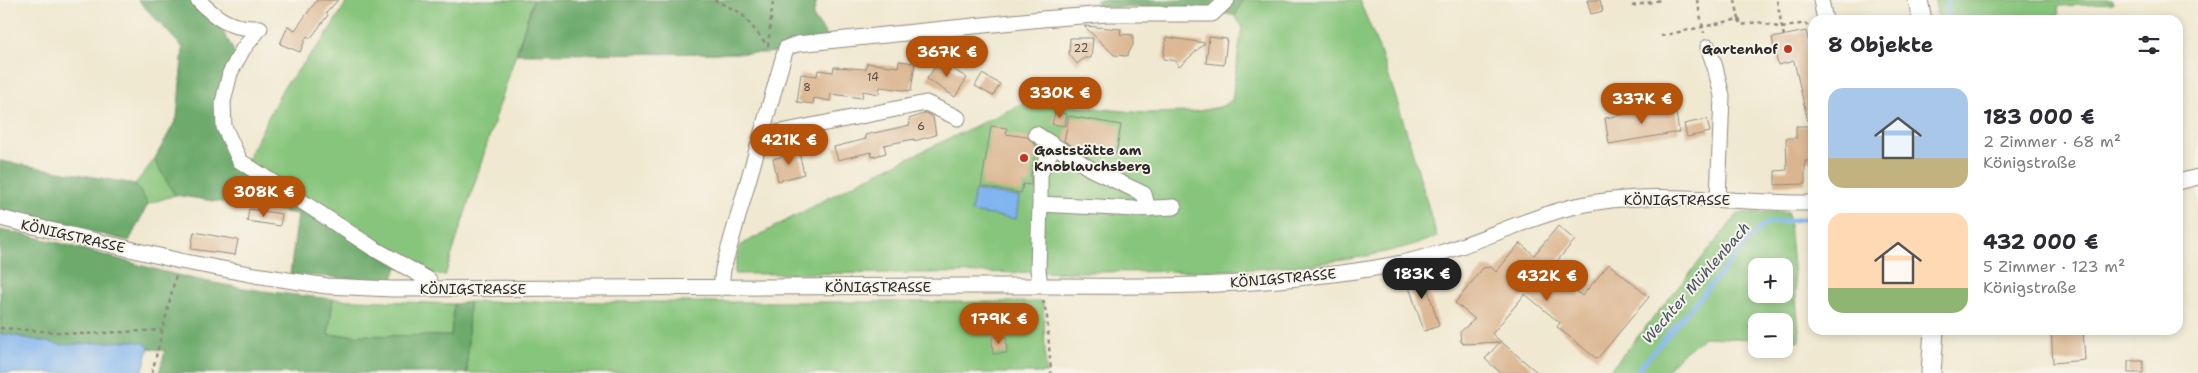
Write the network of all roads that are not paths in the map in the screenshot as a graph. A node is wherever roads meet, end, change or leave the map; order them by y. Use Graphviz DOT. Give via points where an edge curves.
graph roads {
  1 [pos="198,0"];
  2 [pos="1227,0"];
  3 [pos="1821,0"];
  4 [pos="1918,0"];
  5 [pos="1824,15"];
  6 [pos="1921,15"];
  7 [pos="1708,47"];
  8 [pos="958,118"];
  9 [pos="1036,134"];
  10 [pos="761,136"];
  11 [pos="1053,146"];
  12 [pos="2198,177"];
  13 [pos="2183,181"];
  14 [pos="1718,199"];
  15 [pos="1808,203"];
  16 [pos="1040,204"];
  17 [pos="1174,207"];
  18 [pos="1148,209"];
  19 [pos="0,218"];
  20 [pos="1040,286"];
  21 [pos="721,288"];
  22 [pos="431,289"];
  23 [pos="1934,335"];
  24 [pos="1930,373"];
  1 -- 22 [label="street" via="226,23 260,28 230,73 223,102 224,127 240,161 373,248 429,280"];
  2 -- 10 [label="street" via="1212,14 1042,18 790,46 783,53"];
  3 -- 5 [label="street"];
  4 -- 6 [label="main road"];
  7 -- 14 [label="street" via="1722,96"];
  8 -- 10 [label="street" via="926,103"];
  9 -- 11 [label="street"];
  10 -- 21 [label="street" via="723,269"];
  11 -- 16 [label="street" via="1040,174"];
  11 -- 18 [label="street" via="1091,169 1144,194"];
  12 -- 13 [label="street"];
  14 -- 15 [label="street, KÖNIGSTRASSE"];
  14 -- 20 [label="street, KÖNIGSTRASSE" via="1639,198 1575,206 1437,254 1363,270 1296,279 1206,284"];
  16 -- 18 [label="street"];
  16 -- 20 [label="street"];
  17 -- 18 [label="street"];
  19 -- 22 [label="street, KÖNIGSTRASSE" via="180,261 327,286"];
  20 -- 21 [label="street, KÖNIGSTRASSE"];
  21 -- 22 [label="street, KÖNIGSTRASSE"];
  23 -- 24 [label="main road"];
}
